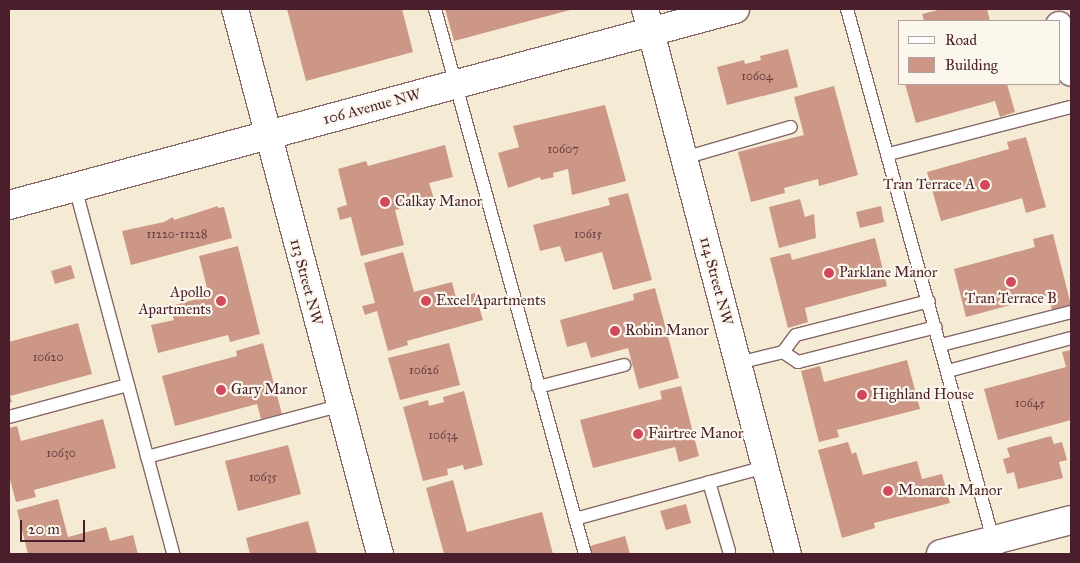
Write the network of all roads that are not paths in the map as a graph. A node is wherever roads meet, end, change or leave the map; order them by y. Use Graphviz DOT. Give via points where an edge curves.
graph roads {
  1 [pos="235,9"];
  2 [pos="435,9"];
  3 [pos="735,9"];
  4 [pos="847,9"];
  5 [pos="648,20"];
  6 [pos="1060,31"];
  7 [pos="1071,73"];
  8 [pos="454,85"];
  9 [pos="1071,107"];
  10 [pos="791,127"];
  11 [pos="268,135"];
  12 [pos="889,154"];
  13 [pos="684,158"];
  14 [pos="75,187"];
  15 [pos="9,205"];
  16 [pos="929,301"];
  17 [pos="1071,312"];
  18 [pos="936,326"];
  19 [pos="1071,338"];
  20 [pos="941,345"];
  21 [pos="783,352"];
  22 [pos="738,363"];
  23 [pos="624,365"];
  24 [pos="948,371"];
  25 [pos="128,385"];
  26 [pos="538,387"];
  27 [pos="339,406"];
  28 [pos="9,417"];
  29 [pos="147,457"];
  30 [pos="765,467"];
  31 [pos="709,482"];
  32 [pos="575,519"];
  33 [pos="1071,520"];
  34 [pos="996,547"];
  35 [pos="728,551"];
  36 [pos="173,554"];
  37 [pos="380,554"];
  38 [pos="585,554"];
  39 [pos="788,554"];
  40 [pos="941,554"];
  1 -- 11 [label="street, 113 Street NW"];
  2 -- 8 [label="lane"];
  3 -- 5 [label="street, 106 Avenue NW"];
  4 -- 12 [label="lane"];
  5 -- 8 [label="street, 106 Avenue NW"];
  5 -- 13 [label="street, 114 Street NW"];
  6 -- 7 [label="street"];
  8 -- 11 [label="street, 106 Avenue NW"];
  8 -- 26 [label="lane"];
  9 -- 12 [label="lane"];
  10 -- 13 [label="lane"];
  11 -- 14 [label="street, 106 Avenue NW"];
  11 -- 27 [label="street, 113 Street NW"];
  12 -- 16 [label="lane"];
  13 -- 22 [label="street, 114 Street NW"];
  14 -- 15 [label="street, 106 Avenue NW"];
  14 -- 25 [label="lane"];
  16 -- 18 [label="lane"];
  16 -- 21 [label="lane" via="796,335"];
  17 -- 20 [label="lane"];
  18 -- 20 [label="lane"];
  18 -- 21 [label="lane" via="798,362"];
  19 -- 24 [label="lane"];
  20 -- 24 [label="lane"];
  21 -- 22 [label="lane"];
  22 -- 30 [label="street, 114 Street NW"];
  23 -- 26 [label="lane"];
  24 -- 34 [label="lane"];
  25 -- 28 [label="lane"];
  25 -- 29 [label="lane"];
  26 -- 32 [label="lane"];
  27 -- 29 [label="lane"];
  27 -- 37 [label="street, 113 Street NW"];
  29 -- 36 [label="lane"];
  30 -- 31 [label="lane"];
  30 -- 39 [label="street, 114 Street NW"];
  31 -- 32 [label="lane"];
  31 -- 35 [label="lane"];
  32 -- 38 [label="lane"];
  33 -- 34 [label="street"];
  34 -- 40 [label="street"];
}
